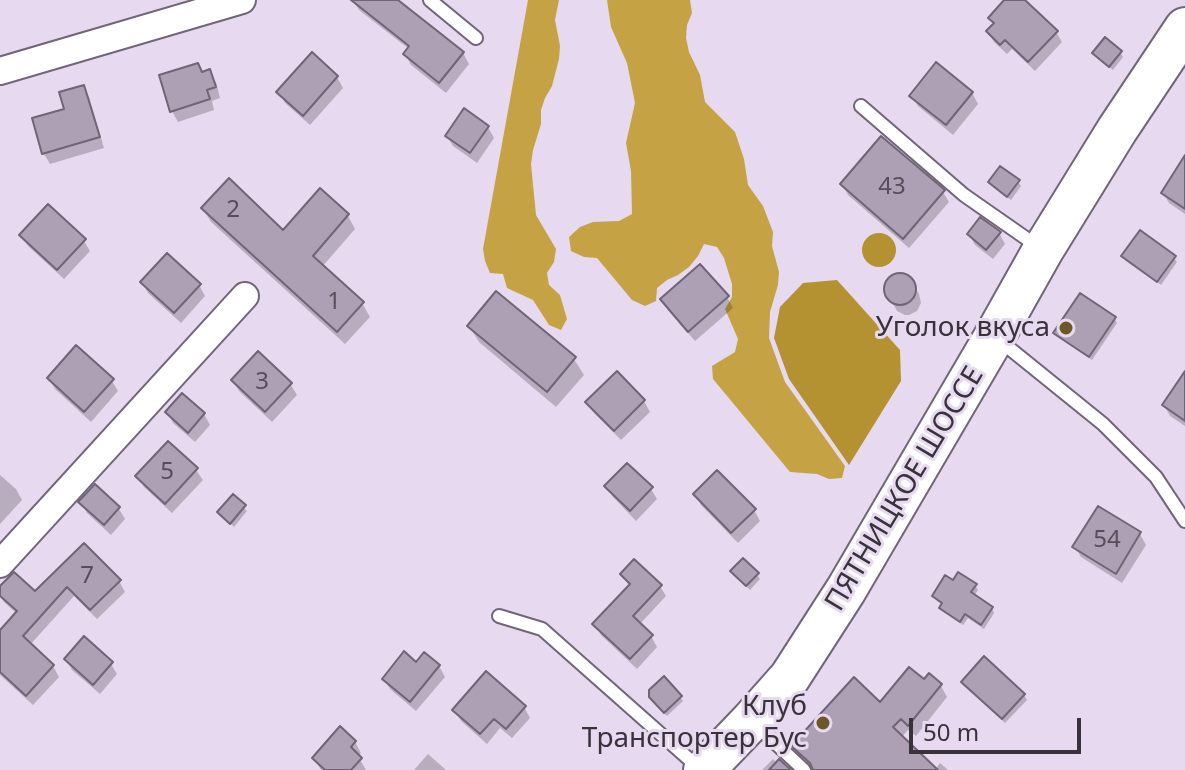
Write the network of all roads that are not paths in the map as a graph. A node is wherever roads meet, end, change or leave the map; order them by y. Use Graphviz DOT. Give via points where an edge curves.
graph roads {
  1 [pos="242,0"];
  2 [pos="430,0"];
  3 [pos="1185,28"];
  4 [pos="476,38"];
  5 [pos="0,71"];
  6 [pos="861,106"];
  7 [pos="1043,250"];
  8 [pos="245,296"];
  9 [pos="993,339"];
  10 [pos="1185,521"];
  11 [pos="0,564"];
  12 [pos="499,616"];
  13 [pos="751,721"];
  14 [pos="703,770"];
  15 [pos="804,770"];
  1 -- 5 [label="street"];
  2 -- 4 [label="lane"];
  3 -- 7 [label="main road, ПЯТНИЦКОЕ ШОССЕ"];
  6 -- 7 [label="lane" via="964,195"];
  7 -- 9 [label="main road, ПЯТНИЦКОЕ ШОССЕ"];
  8 -- 11 [label="street"];
  9 -- 10 [label="lane" via="1103,424 1156,477"];
  9 -- 13 [label="main road, ПЯТНИЦКОЕ ШОССЕ" via="838,603 790,677"];
  12 -- 14 [label="lane" via="542,629"];
  13 -- 14 [label="main road, ПЯТНИЦКОЕ ШОССЕ"];
  13 -- 15 [label="lane"];
}
